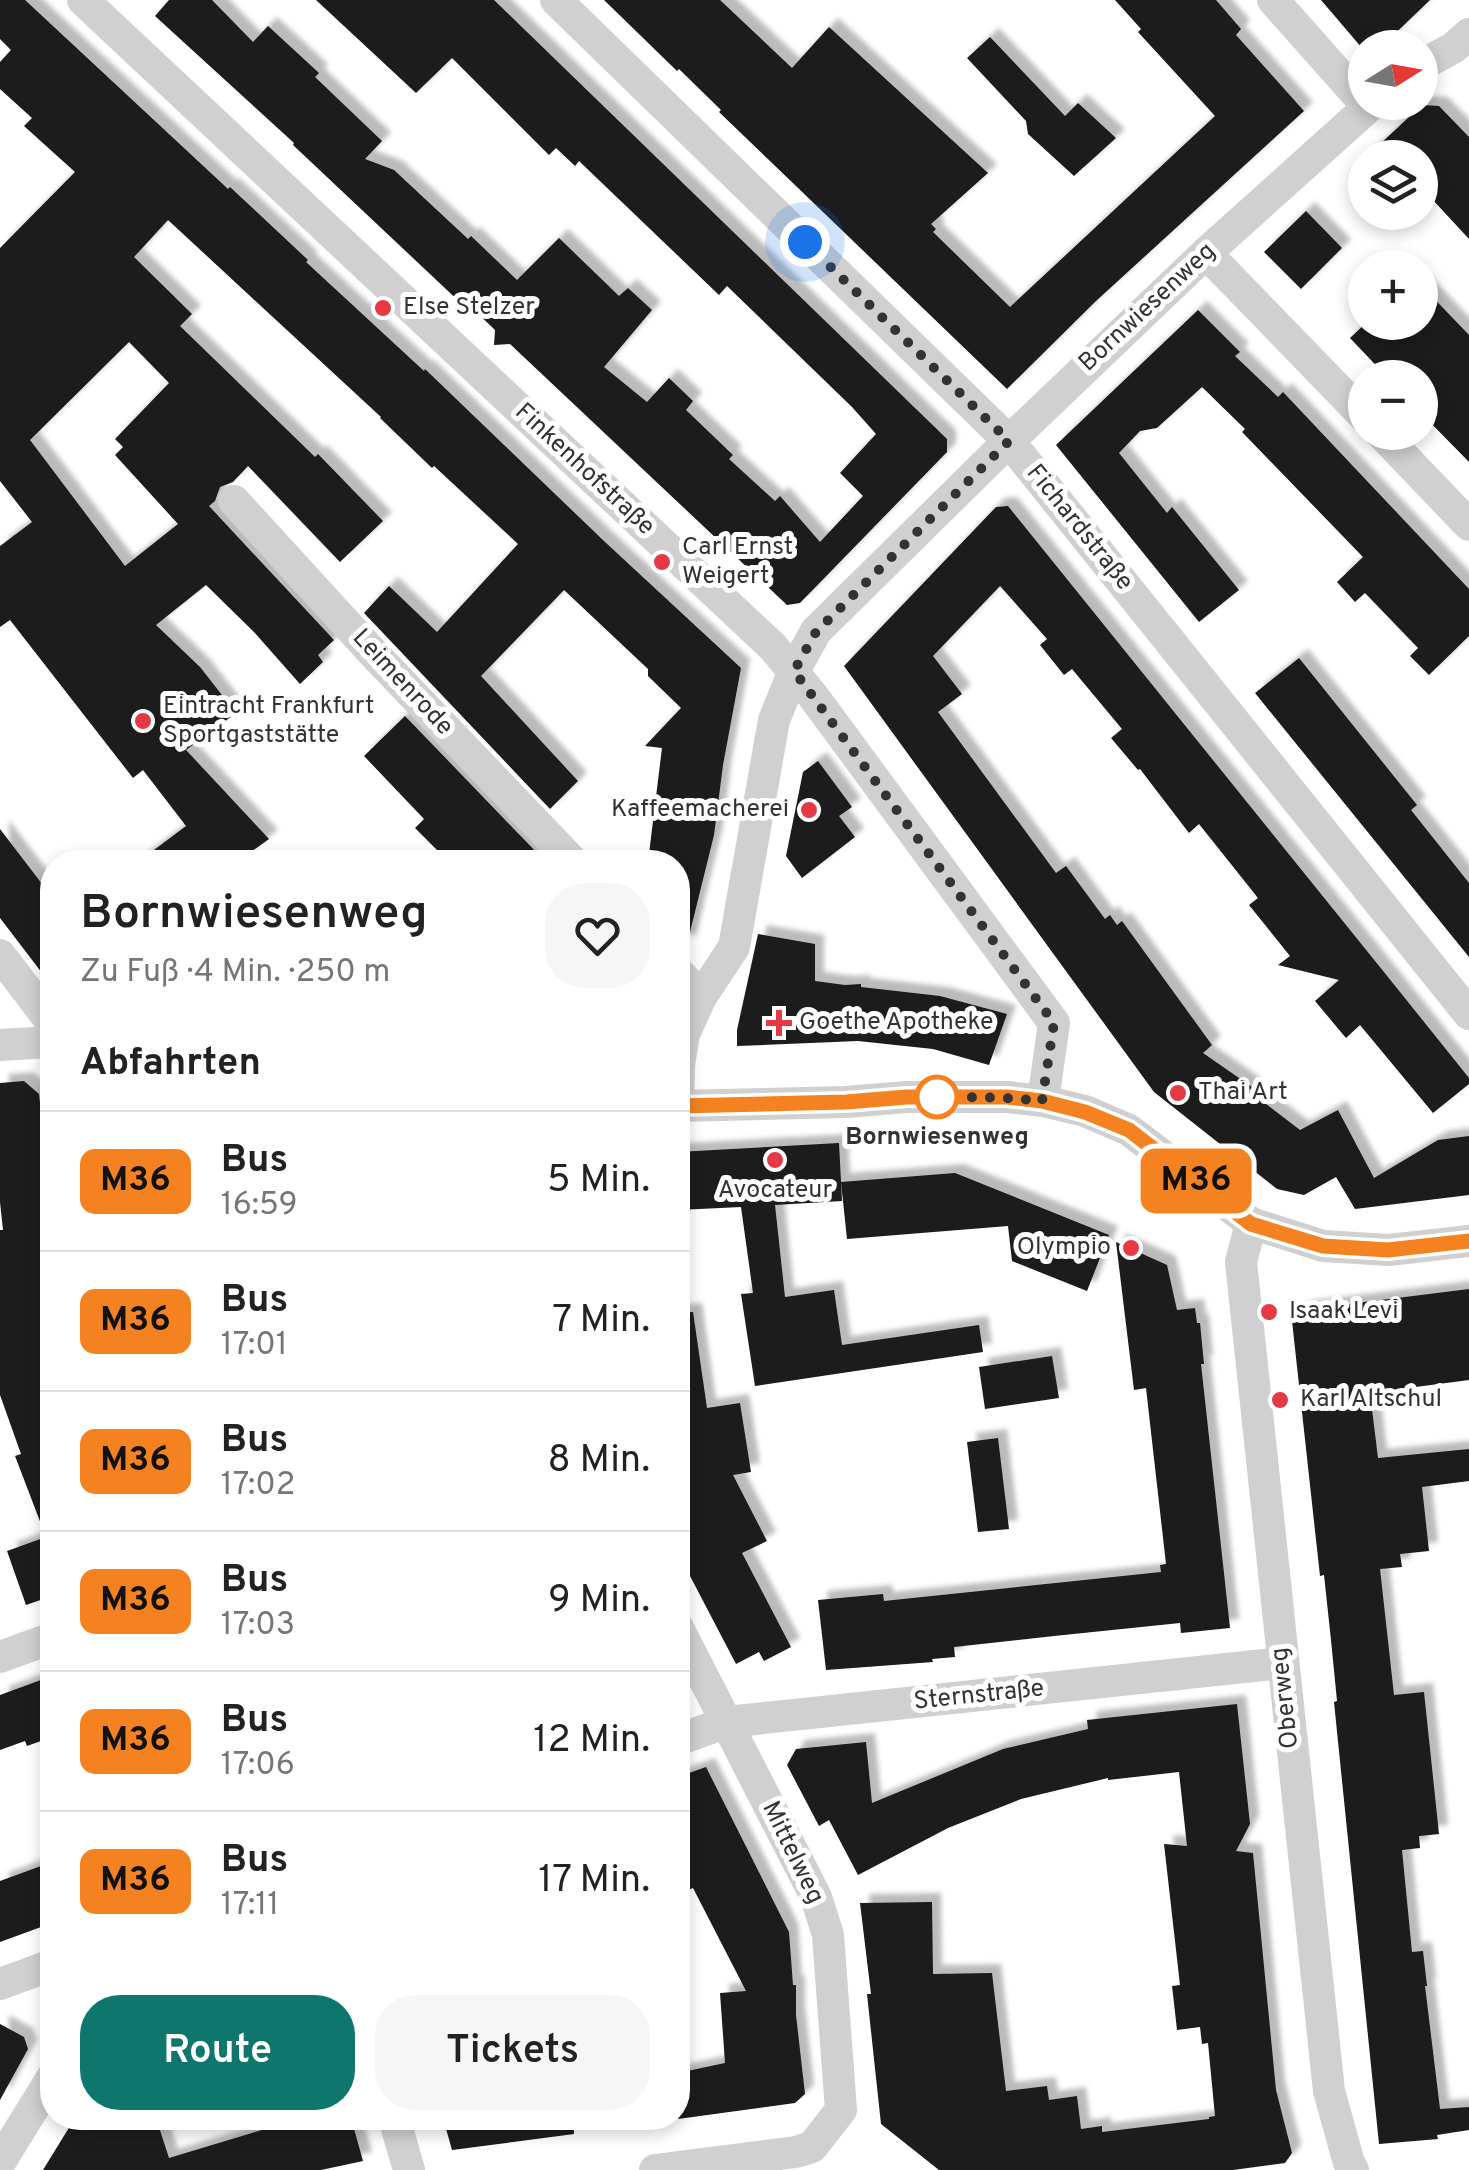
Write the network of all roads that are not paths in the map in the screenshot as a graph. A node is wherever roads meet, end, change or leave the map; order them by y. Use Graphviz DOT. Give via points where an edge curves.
graph roads {
  1 [pos="83,0"];
  2 [pos="556,0"];
  3 [pos="1273,0"];
  4 [pos="1464,49"];
  5 [pos="1438,59"];
  6 [pos="1348,80"];
  7 [pos="1354,120"];
  8 [pos="1206,253"];
  9 [pos="1348,400"];
  10 [pos="1009,441"];
  11 [pos="1397,450"];
  12 [pos="234,501"];
  13 [pos="1469,525"];
  14 [pos="794,671"];
  15 [pos="562,850"];
  16 [pos="0,955"];
  17 [pos="690,985"];
  18 [pos="701,997"];
  19 [pos="40,1007"];
  20 [pos="1469,1014"];
  21 [pos="690,1021"];
  22 [pos="40,1043"];
  23 [pos="0,1045"];
  24 [pos="1042,1101"];
  25 [pos="690,1106"];
  26 [pos="1251,1224"];
  27 [pos="1469,1241"];
  28 [pos="40,1642"];
  29 [pos="690,1651"];
  30 [pos="0,1657"];
  31 [pos="1282,1663"];
  32 [pos="727,1722"];
  33 [pos="690,1736"];
  34 [pos="40,1970"];
  35 [pos="0,1984"];
  36 [pos="40,2097"];
  37 [pos="398,2130"];
  38 [pos="0,2162"];
  39 [pos="410,2170"];
  40 [pos="655,2170"];
  41 [pos="1354,2170"];
  1 -- 14 [label="street, Finkenhofstraße"];
  2 -- 10 [label="street, Fichardstraße"];
  3 -- 6 [label="street"];
  4 -- 5 [label="street"];
  7 -- 8 [label="street, Bornwiesenweg"];
  8 -- 9 [label="street"];
  8 -- 10 [label="street, Bornwiesenweg"];
  10 -- 14 [label="street, Bornwiesenweg" via="816,632"];
  10 -- 20 [label="street, Fichardstraße"];
  11 -- 13 [label="street"];
  12 -- 15 [label="street, Leimenrode"];
  14 -- 18 [label="street, Bornwiesenweg" via="774,720 734,947"];
  14 -- 24 [label="street, Finkenhofstraße" via="1054,1023"];
  16 -- 19 [label="street"];
  17 -- 18 [label="street"];
  18 -- 21 [label="street, Bornwiesenweg"];
  22 -- 23 [label="street"];
  24 -- 25 [label="street" via="907,1097"];
  24 -- 26 [label="street" via="1129,1130"];
  26 -- 27 [label="street" via="1323,1246 1388,1250"];
  26 -- 31 [label="street, Oberweg" via="1241,1262"];
  28 -- 30 [label="street"];
  29 -- 32 [label="street, Mittelweg"];
  31 -- 32 [label="street, Sternstraße"];
  31 -- 41 [label="street, Oberweg" via="1329,2090"];
  32 -- 33 [label="street, Sternstraße"];
  32 -- 40 [label="street, Mittelweg" via="816,1897 828,1934 841,2110 812,2147"];
  34 -- 35 [label="street"];
  36 -- 38 [label="street"];
  37 -- 39 [label="street"];
}
